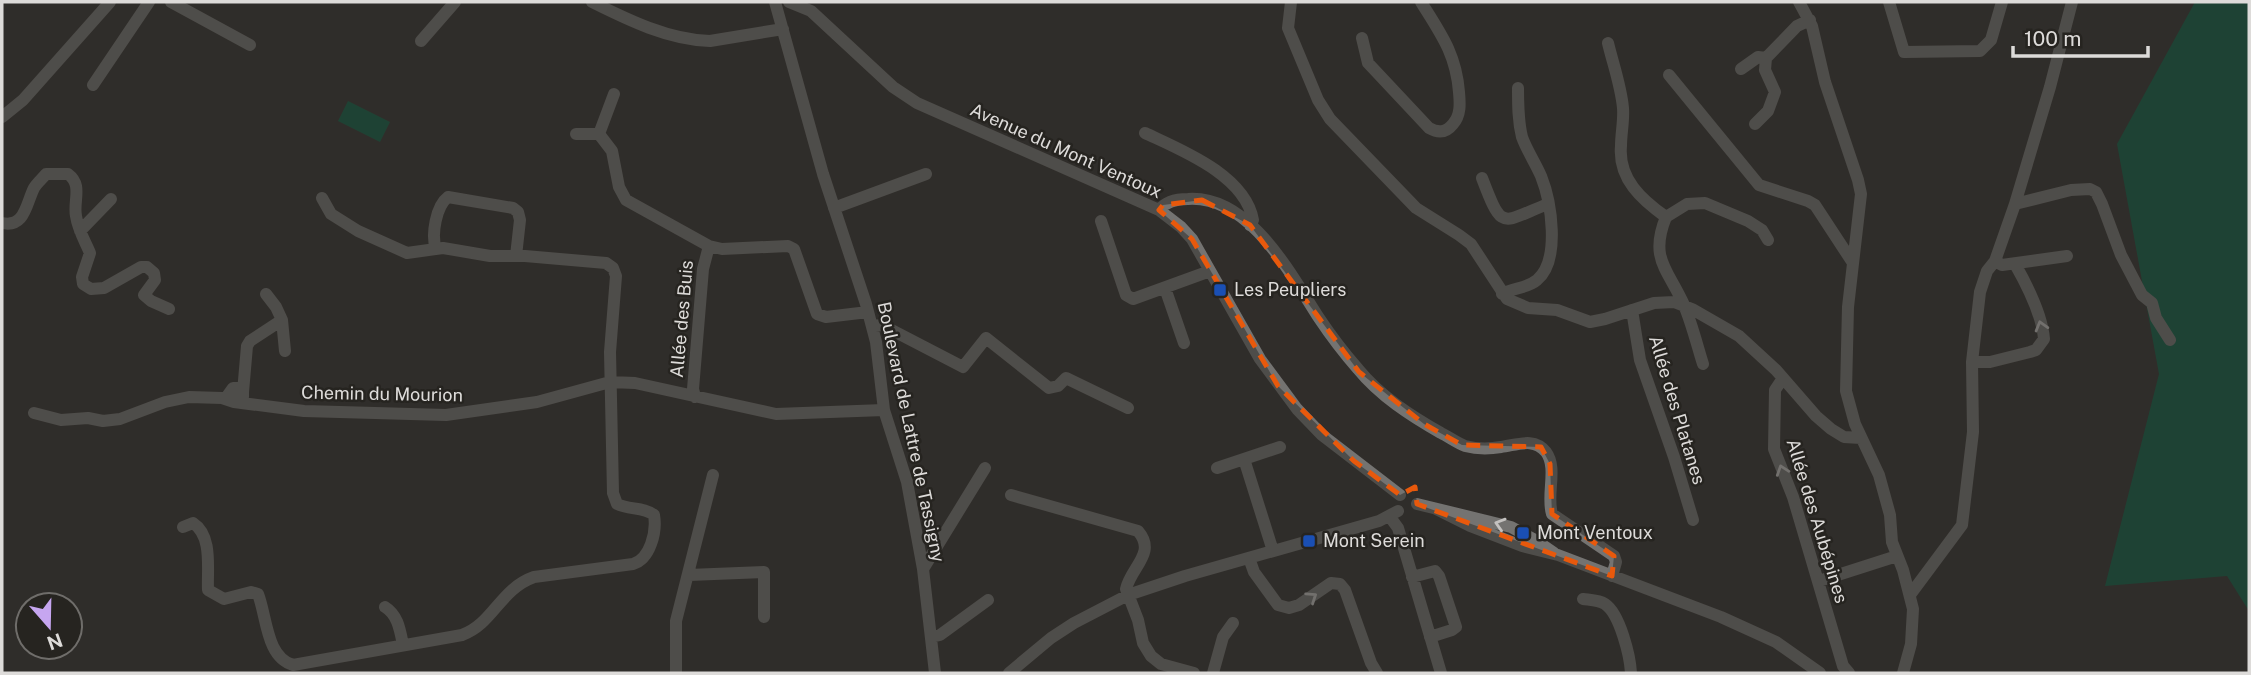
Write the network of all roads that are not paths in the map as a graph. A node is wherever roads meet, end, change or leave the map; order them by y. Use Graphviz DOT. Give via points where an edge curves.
graph roads {
  1 [pos="109,2"];
  2 [pos="149,2"];
  3 [pos="171,2"];
  4 [pos="455,2"];
  5 [pos="593,2"];
  6 [pos="775,2"];
  7 [pos="792,2"];
  8 [pos="1291,2"];
  9 [pos="1421,2"];
  10 [pos="1799,2"];
  11 [pos="1889,2"];
  12 [pos="2002,2"];
  13 [pos="2072,2"];
  14 [pos="1810,20"];
  15 [pos="783,29"];
  16 [pos="1362,38"];
  17 [pos="421,41"];
  18 [pos="1608,43"];
  19 [pos="250,45"];
  20 [pos="1766,58"];
  21 [pos="1741,69"];
  22 [pos="1669,75"];
  23 [pos="93,85"];
  24 [pos="1518,88"];
  25 [pos="614,94"];
  26 [pos="2,117"];
  27 [pos="1755,124"];
  28 [pos="1145,133"];
  29 [pos="576,134"];
  30 [pos="598,134"];
  31 [pos="926,174"];
  32 [pos="1482,178"];
  33 [pos="322,198"];
  34 [pos="111,199"];
  35 [pos="1548,204"];
  36 [pos="2015,204"];
  37 [pos="834,208"];
  38 [pos="1159,210"];
  39 [pos="1666,217"];
  40 [pos="1101,221"];
  41 [pos="2,223"];
  42 [pos="1250,225"];
  43 [pos="80,231"];
  44 [pos="1768,240"];
  45 [pos="709,246"];
  46 [pos="436,249"];
  47 [pos="516,256"];
  48 [pos="2067,256"];
  49 [pos="1995,261"];
  50 [pos="1853,263"];
  51 [pos="2015,264"];
  52 [pos="1209,271"];
  53 [pos="1165,288"];
  54 [pos="266,294"];
  55 [pos="1502,294"];
  56 [pos="1684,306"];
  57 [pos="169,309"];
  58 [pos="1632,310"];
  59 [pos="868,312"];
  60 [pos="282,320"];
  61 [pos="873,326"];
  62 [pos="2170,340"];
  63 [pos="1184,343"];
  64 [pos="285,351"];
  65 [pos="1972,362"];
  66 [pos="1703,364"];
  67 [pos="1783,378"];
  68 [pos="610,382"];
  69 [pos="238,396"];
  70 [pos="695,397"];
  71 [pos="1128,408"];
  72 [pos="884,410"];
  73 [pos="34,413"];
  74 [pos="1861,438"];
  75 [pos="1280,447"];
  76 [pos="1244,459"];
  77 [pos="985,468"];
  78 [pos="1217,468"];
  79 [pos="713,475"];
  80 [pos="1011,495"];
  81 [pos="1400,495"];
  82 [pos="1417,505"];
  83 [pos="1394,514"];
  84 [pos="1693,520"];
  85 [pos="183,527"];
  86 [pos="1273,551"];
  87 [pos="1897,556"];
  88 [pos="1249,558"];
  89 [pos="923,569"];
  90 [pos="689,575"];
  91 [pos="1612,576"];
  92 [pos="1412,577"];
  93 [pos="1819,581"];
  94 [pos="1910,595"];
  95 [pos="1128,596"];
  96 [pos="1583,599"];
  97 [pos="988,600"];
  98 [pos="385,607"];
  99 [pos="765,617"];
  100 [pos="1233,623"];
  101 [pos="931,637"];
  102 [pos="1430,637"];
  103 [pos="403,645"];
  104 [pos="676,673"];
  105 [pos="934,673"];
  106 [pos="1009,673"];
  107 [pos="1194,673"];
  108 [pos="1213,673"];
  109 [pos="1377,673"];
  110 [pos="1441,673"];
  111 [pos="1631,673"];
  112 [pos="1820,673"];
  113 [pos="1849,673"];
  114 [pos="1903,673"];
  1 -- 26 [label="street" via="23,100"];
  2 -- 23 [label="street"];
  3 -- 19 [label="street"];
  4 -- 17 [label="street"];
  5 -- 15 [label="street" via="659,31 698,41"];
  6 -- 15 [label="street, Boulevard de Lattre de Tassigny"];
  7 -- 38 [label="street, Avenue du Mont Ventoux" via="811,12 917,103"];
  8 -- 55 [label="street" via="1288,28 1330,119 1409,202 1471,244"];
  9 -- 16 [label="street" via="1455,65 1460,107 1449,128 1440,132 1429,128 1368,63"];
  10 -- 14 [label="street"];
  11 -- 12 [label="street" via="1904,52 1980,51 1992,40"];
  13 -- 36 [label="street"];
  14 -- 20 [label="street" via="1797,26"];
  14 -- 50 [label="street" via="1861,194"];
  15 -- 37 [label="street, Boulevard de Lattre de Tassigny"];
  18 -- 39 [label="street" via="1623,109 1620,149 1624,169 1633,190"];
  20 -- 21 [label="street" via="1758,57"];
  20 -- 27 [label="street" via="1765,70 1775,92 1768,111"];
  22 -- 50 [label="street" via="1759,186 1815,205"];
  24 -- 35 [label="street" via="1520,127"];
  25 -- 30 [label="street"];
  28 -- 42 [label="street" via="1225,177 1249,207"];
  29 -- 30 [label="street"];
  30 -- 45 [label="street" via="612,151 626,200"];
  31 -- 37 [label="street"];
  32 -- 35 [label="street" via="1500,216 1508,220"];
  33 -- 46 [label="street" via="331,214 358,232 407,253"];
  34 -- 43 [label="street"];
  35 -- 55 [label="street" via="1551,244 1546,269 1536,281"];
  36 -- 49 [label="street"];
  36 -- 62 [label="street" via="2071,190 2096,192 2121,256"];
  37 -- 59 [label="street, Boulevard de Lattre de Tassigny"];
  38 -- 42 [label="street" via="1191,198 1223,207"];
  38 -- 52 [label="street, Avenue du Mont Ventoux" via="1192,239"];
  39 -- 44 [label="street" via="1687,204 1704,203 1748,221"];
  39 -- 56 [label="street" via="1659,234 1660,257"];
  40 -- 53 [label="street" via="1126,295 1133,299"];
  41 -- 43 [label="street" via="9,225 22,217 35,185 46,174 68,174 77,187 75,212"];
  42 -- 91 [label="street" via="1284,263 1360,372 1381,393 1462,445 1481,449 1523,442 1541,446 1549,457 1552,514 1614,556"];
  43 -- 57 [label="street" via="90,253 83,284 104,288 147,267 155,280 144,295"];
  45 -- 59 [label="street" via="788,246 794,249 817,314"];
  45 -- 70 [label="street, Allée des Buis" via="703,270"];
  46 -- 47 [label="street"];
  46 -- 47 [label="street" via="433,236 442,202 448,197 518,212"];
  47 -- 68 [label="street" via="606,263 613,268"];
  48 -- 51 [label="street"];
  49 -- 51 [label="street"];
  49 -- 65 [label="street" via="1980,292"];
  50 -- 74 [label="street" via="1846,391"];
  65 -- 51 [label="street, one-way" via="2030,352 2044,339 2029,289"];
  52 -- 53 [label="street"];
  52 -- 81 [label="street, Avenue du Mont Ventoux" via="1260,359 1297,409 1322,435"];
  53 -- 63 [label="street"];
  54 -- 60 [label="street"];
  55 -- 58 [label="street" via="1521,306 1557,310 1584,321"];
  56 -- 58 [label="street" via="1654,303"];
  56 -- 66 [label="street"];
  56 -- 67 [label="street" via="1739,336"];
  58 -- 84 [label="street, Allée des Platanes" via="1640,360"];
  59 -- 61 [label="street, Boulevard de Lattre de Tassigny"];
  60 -- 64 [label="street"];
  60 -- 69 [label="street" via="247,346"];
  61 -- 71 [label="street" via="882,325 963,367 986,338 1049,388 1066,378"];
  61 -- 72 [label="street, Boulevard de Lattre de Tassigny"];
  65 -- 94 [label="street" via="1973,432 1962,525"];
  67 -- 74 [label="street" via="1831,429 1844,437"];
  93 -- 67 [label="street, Allée des Aubépines, one-way" via="1774,449 1774,390"];
  68 -- 69 [label="street, Chemin du Mourion" via="537,402 446,415 304,411"];
  68 -- 70 [label="street, Chemin du Mourion"];
  68 -- 103 [label="street" via="614,493 617,504 654,516 645,558 633,565 520,582 470,633"];
  69 -- 73 [label="street, Chemin du Mourion" via="189,397 112,421 61,420"];
  70 -- 72 [label="street, Chemin du Mourion" via="776,414"];
  72 -- 89 [label="street, Boulevard de Lattre de Tassigny" via="907,482"];
  74 -- 87 [label="street" via="1879,475"];
  75 -- 76 [label="street"];
  76 -- 78 [label="street"];
  76 -- 86 [label="street"];
  77 -- 89 [label="street"];
  79 -- 90 [label="street"];
  80 -- 95 [label="street" via="1139,531 1147,549 1126,585"];
  81 -- 82 [label="street" via="1413,496"];
  81 -- 83 [label="street"];
  82 -- 83 [label="street" via="1411,513"];
  82 -- 91 [label="street"];
  83 -- 86 [label="street"];
  83 -- 92 [label="street"];
  85 -- 103 [label="street" via="193,523 200,527 206,541 208,590 224,599 258,594 274,650 284,662 298,665"];
  86 -- 88 [label="street"];
  87 -- 93 [label="street"];
  87 -- 94 [label="street"];
  88 -- 95 [label="street"];
  88 -- 109 [label="street, one-way" via="1278,605 1289,608 1331,583 1340,584"];
  89 -- 101 [label="street, Boulevard de Lattre de Tassigny"];
  90 -- 99 [label="street" via="764,572"];
  90 -- 104 [label="street" via="676,621"];
  91 -- 112 [label="street" via="1758,633"];
  92 -- 102 [label="street"];
  92 -- 102 [label="street" via="1435,571 1456,627"];
  93 -- 113 [label="street, Allée des Aubépines" via="1843,666"];
  94 -- 114 [label="street" via="1913,631"];
  95 -- 106 [label="street" via="1074,623"];
  95 -- 107 [label="street" via="1151,656 1161,664"];
  96 -- 111 [label="street" via="1601,602 1611,610"];
  97 -- 101 [label="street"];
  98 -- 103 [label="street" via="397,620"];
  100 -- 108 [label="street" via="1223,637"];
  101 -- 105 [label="street, Boulevard de Lattre de Tassigny"];
  102 -- 110 [label="street"];
}
